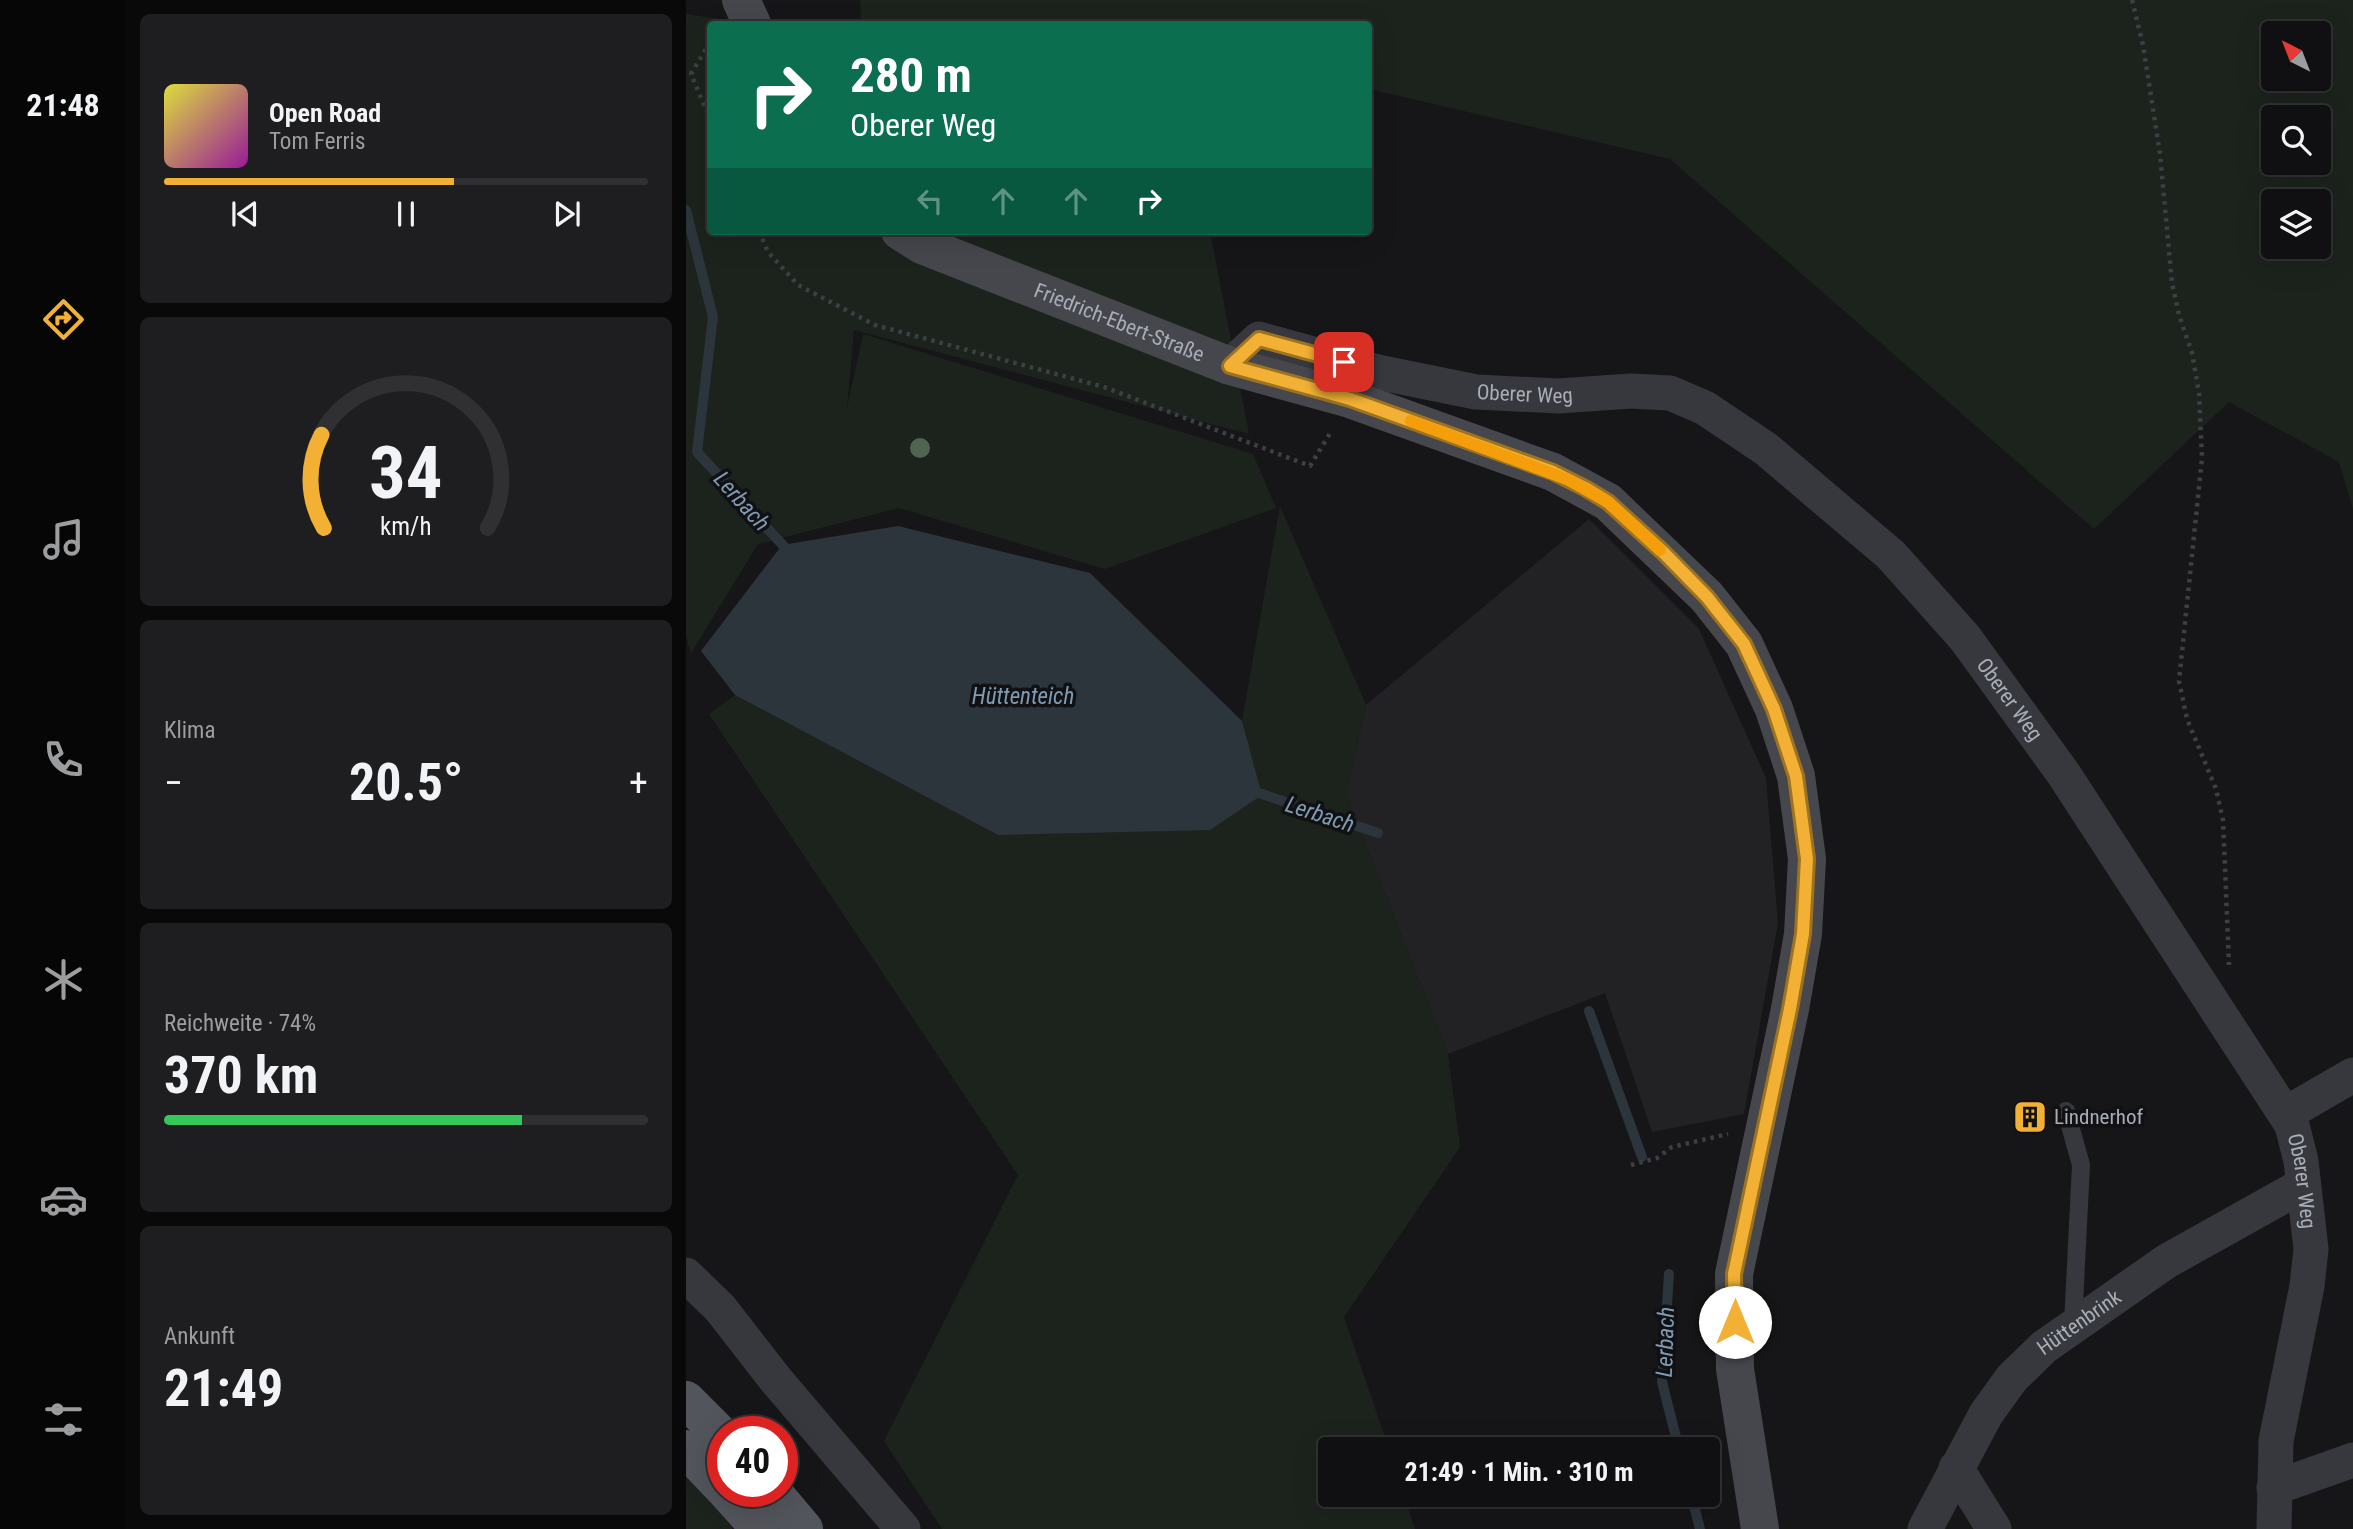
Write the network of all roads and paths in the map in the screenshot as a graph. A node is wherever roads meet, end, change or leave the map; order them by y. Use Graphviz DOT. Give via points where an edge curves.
graph roads {
  1 [pos="741,0"];
  2 [pos="2132,0"];
  3 [pos="751,21"];
  4 [pos="707,48"];
  5 [pos="707,112"];
  6 [pos="761,235"];
  7 [pos="906,235"];
  8 [pos="1230,366"];
  9 [pos="1350,399"];
  10 [pos="2229,968"];
  11 [pos="2353,1075"];
  12 [pos="2296,1108"];
  13 [pos="2066,1111"];
  14 [pos="1728,1134"];
  15 [pos="1631,1165"];
  16 [pos="2303,1185"];
  17 [pos="686,1275"];
  18 [pos="2073,1324"];
  19 [pos="686,1400"];
  20 [pos="707,1421"];
  21 [pos="686,1449"];
  22 [pos="2353,1460"];
  23 [pos="1956,1468"];
  24 [pos="707,1471"];
  25 [pos="2274,1488"];
  26 [pos="740,1507"];
  27 [pos="785,1507"];
  28 [pos="758,1528"];
  29 [pos="804,1529"];
  30 [pos="903,1529"];
  31 [pos="1760,1529"];
  32 [pos="1925,1529"];
  33 [pos="1994,1529"];
  34 [pos="2274,1529"];
  1 -- 3 [label="street"];
  2 -- 10 [label="path" via="2160,154 2172,283 2199,393 2202,458 2179,681 2220,807"];
  4 -- 5 [label="path" via="691,74"];
  6 -- 9 [label="path" via="768,252 798,285 876,326 1104,387 1310,466"];
  7 -- 8 [label="street, Friedrich-Ebert-Straße" via="996,276"];
  8 -- 9 [label="street, Friedrich-Ebert-Straße"];
  8 -- 16 [label="street, Oberer Weg" via="1259,339 1382,373 1476,392 1558,396 1670,393 1705,408 1776,457 1891,555 1998,681 2286,1112 2298,1141"];
  9 -- 31 [label="street, Friedrich-Ebert-Straße" via="1553,472 1608,502 1707,597 1744,644 1774,709 1796,776 1807,859 1803,934 1790,1009 1734,1274 1735,1369"];
  11 -- 12 [label="street"];
  13 -- 18 [label="lane" via="2081,1165"];
  14 -- 15 [label="path" via="1672,1147 1657,1158"];
  16 -- 18 [label="street, Hüttenbrink" via="2167,1261"];
  16 -- 25 [label="street, Oberer Weg" via="2311,1233 2310,1268 2276,1441"];
  17 -- 30 [label="street" via="720,1308"];
  18 -- 23 [label="street, Hüttenbrink" via="2028,1362 2000,1394"];
  19 -- 20 [label="main road"];
  21 -- 24 [label="main road"];
  22 -- 25 [label="street"];
  23 -- 32 [label="street, Hüttenbrink"];
  23 -- 33 [label="street"];
  25 -- 34 [label="street, Oberer Weg"];
  26 -- 28 [label="main road"];
  27 -- 29 [label="main road"];
}
